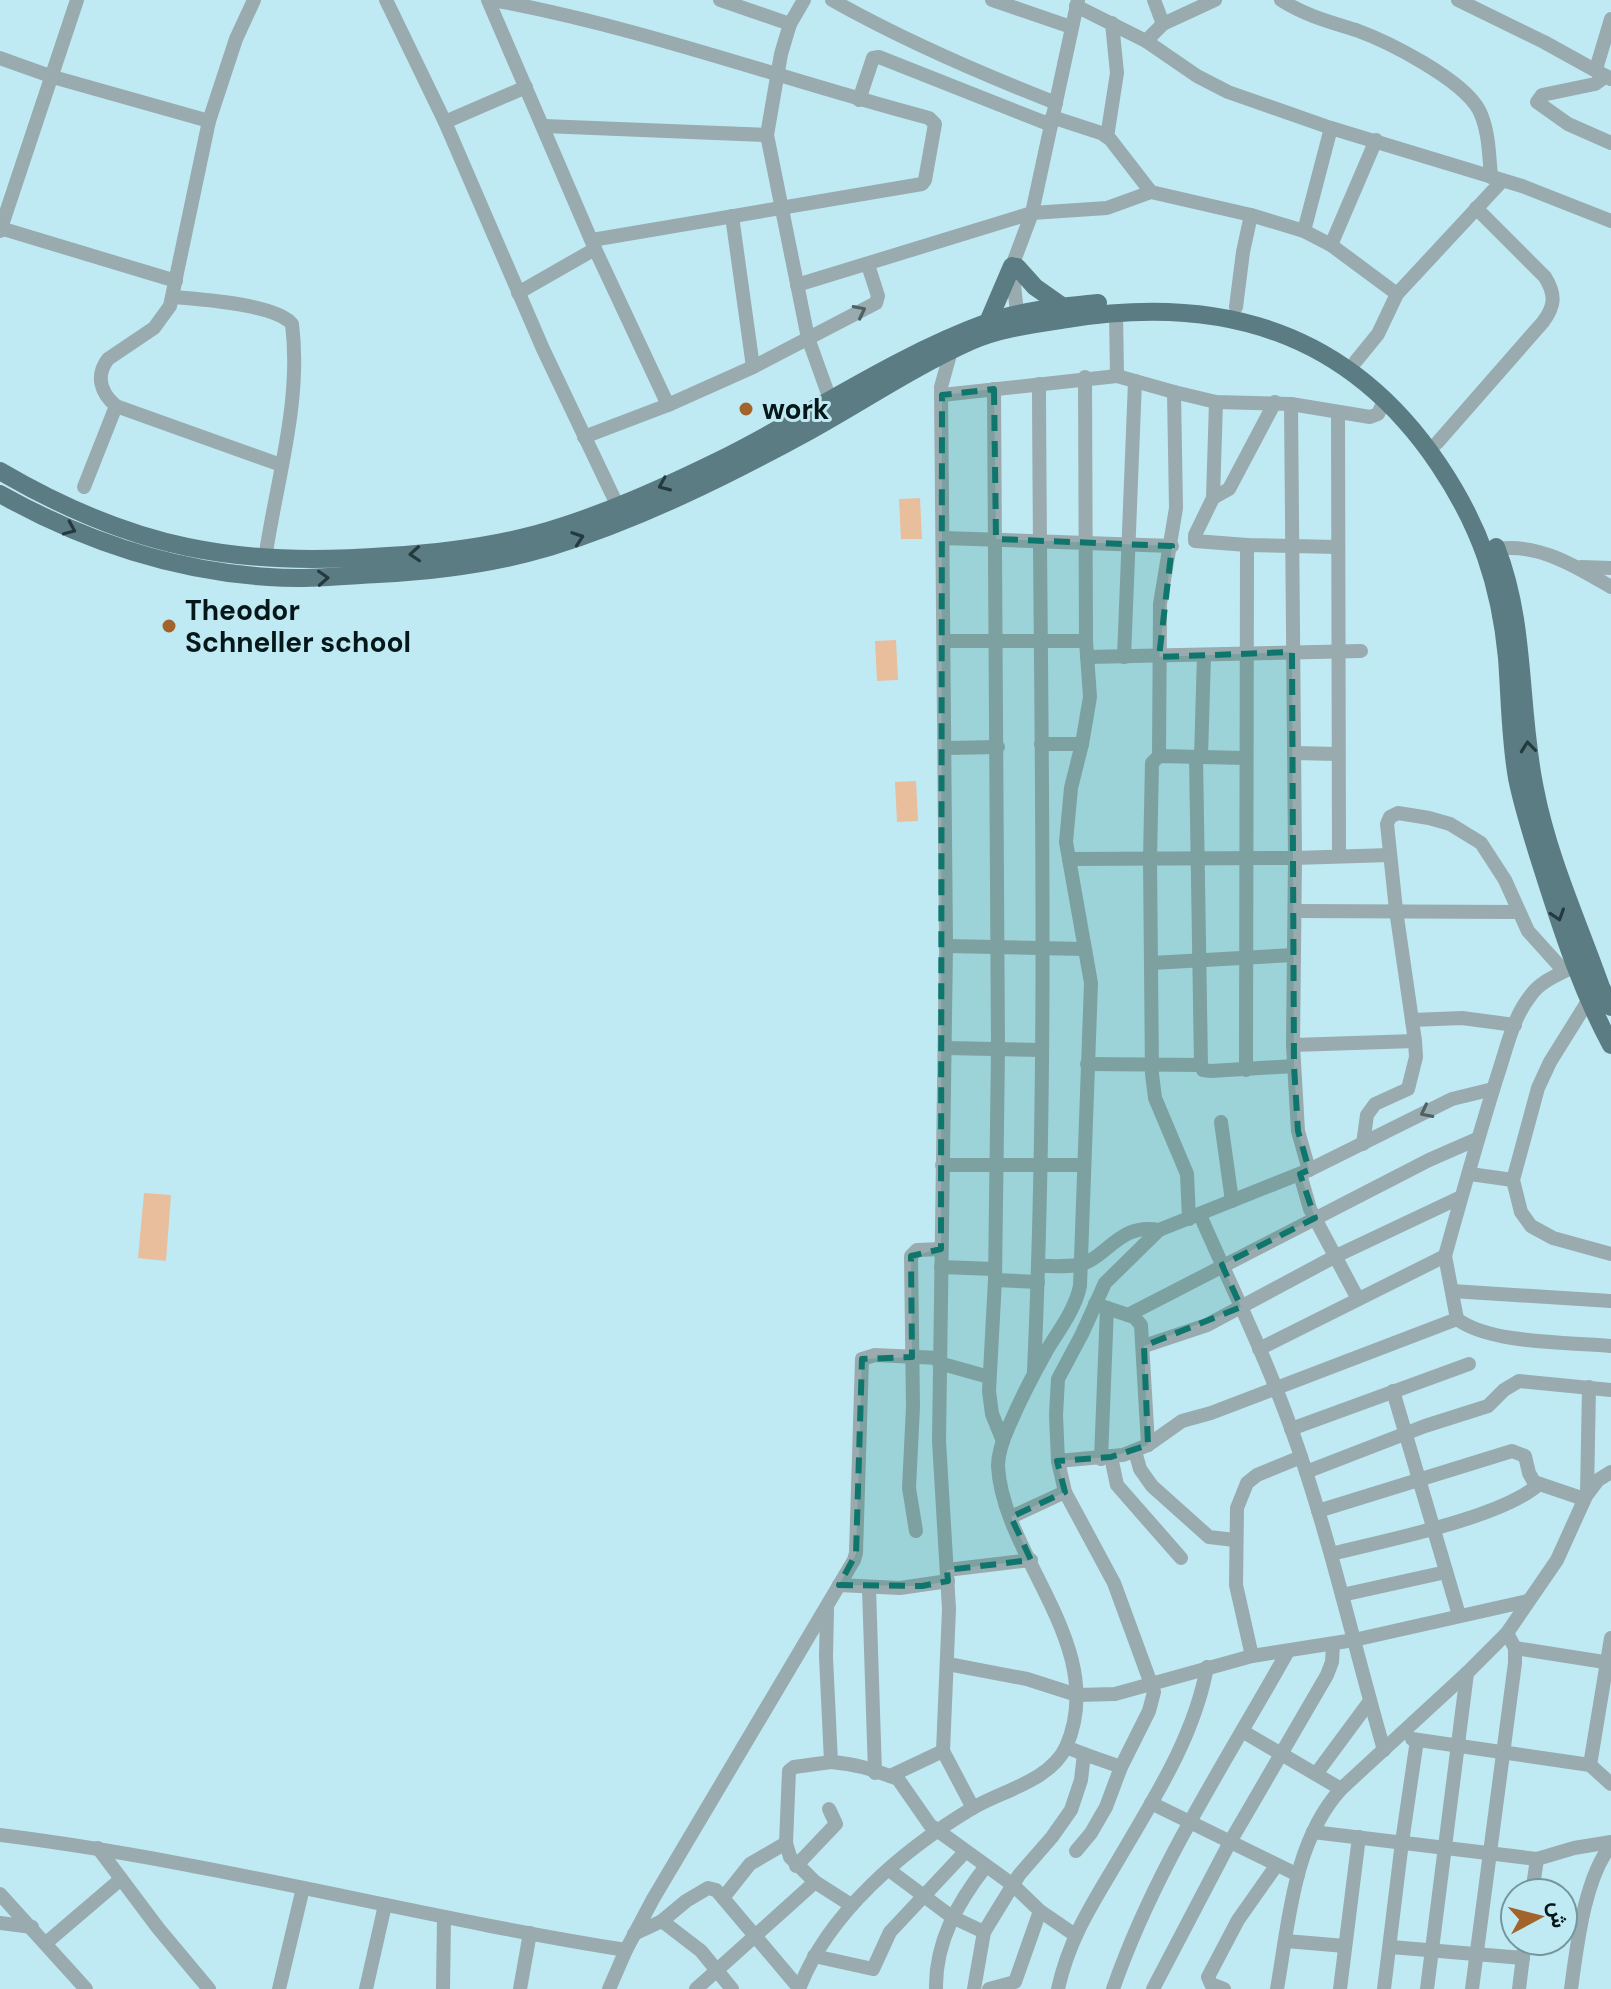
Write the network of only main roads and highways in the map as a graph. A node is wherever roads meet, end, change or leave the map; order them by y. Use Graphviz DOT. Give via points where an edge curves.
graph roads {
  1 [pos="1062,306"];
  2 [pos="1022,320"];
  3 [pos="988,322"];
  4 [pos="0,471"];
  5 [pos="0,494"];
  6 [pos="621,512"];
  7 [pos="464,558"];
  8 [pos="1515,663"];
  9 [pos="1611,1007"];
  10 [pos="1611,1045"];
  1 -- 2 [label="main road"];
  1 -- 3 [label="main road" via="1014,264"];
  1 -- 8 [label="main road" via="1184,300 1236,307 1279,320 1356,361 1437,443 1498,549 1513,602"];
  2 -- 3 [label="main road"];
  2 -- 6 [label="main road" via="926,363 682,495"];
  2 -- 8 [label="main road" via="1175,311 1227,317 1298,341 1347,368 1385,399 1440,467 1483,544"];
  3 -- 6 [label="main road, one-way" via="937,343"];
  7 -- 4 [label="main road, one-way" via="313,561 186,548 72,510"];
  5 -- 7 [label="main road, one-way" via="108,545 217,572 315,578"];
  6 -- 7 [label="main road" via="543,549"];
  9 -- 8 [label="main road, one-way" via="1542,820"];
  8 -- 10 [label="main road, one-way" via="1512,735 1522,799 1570,969"];
}
